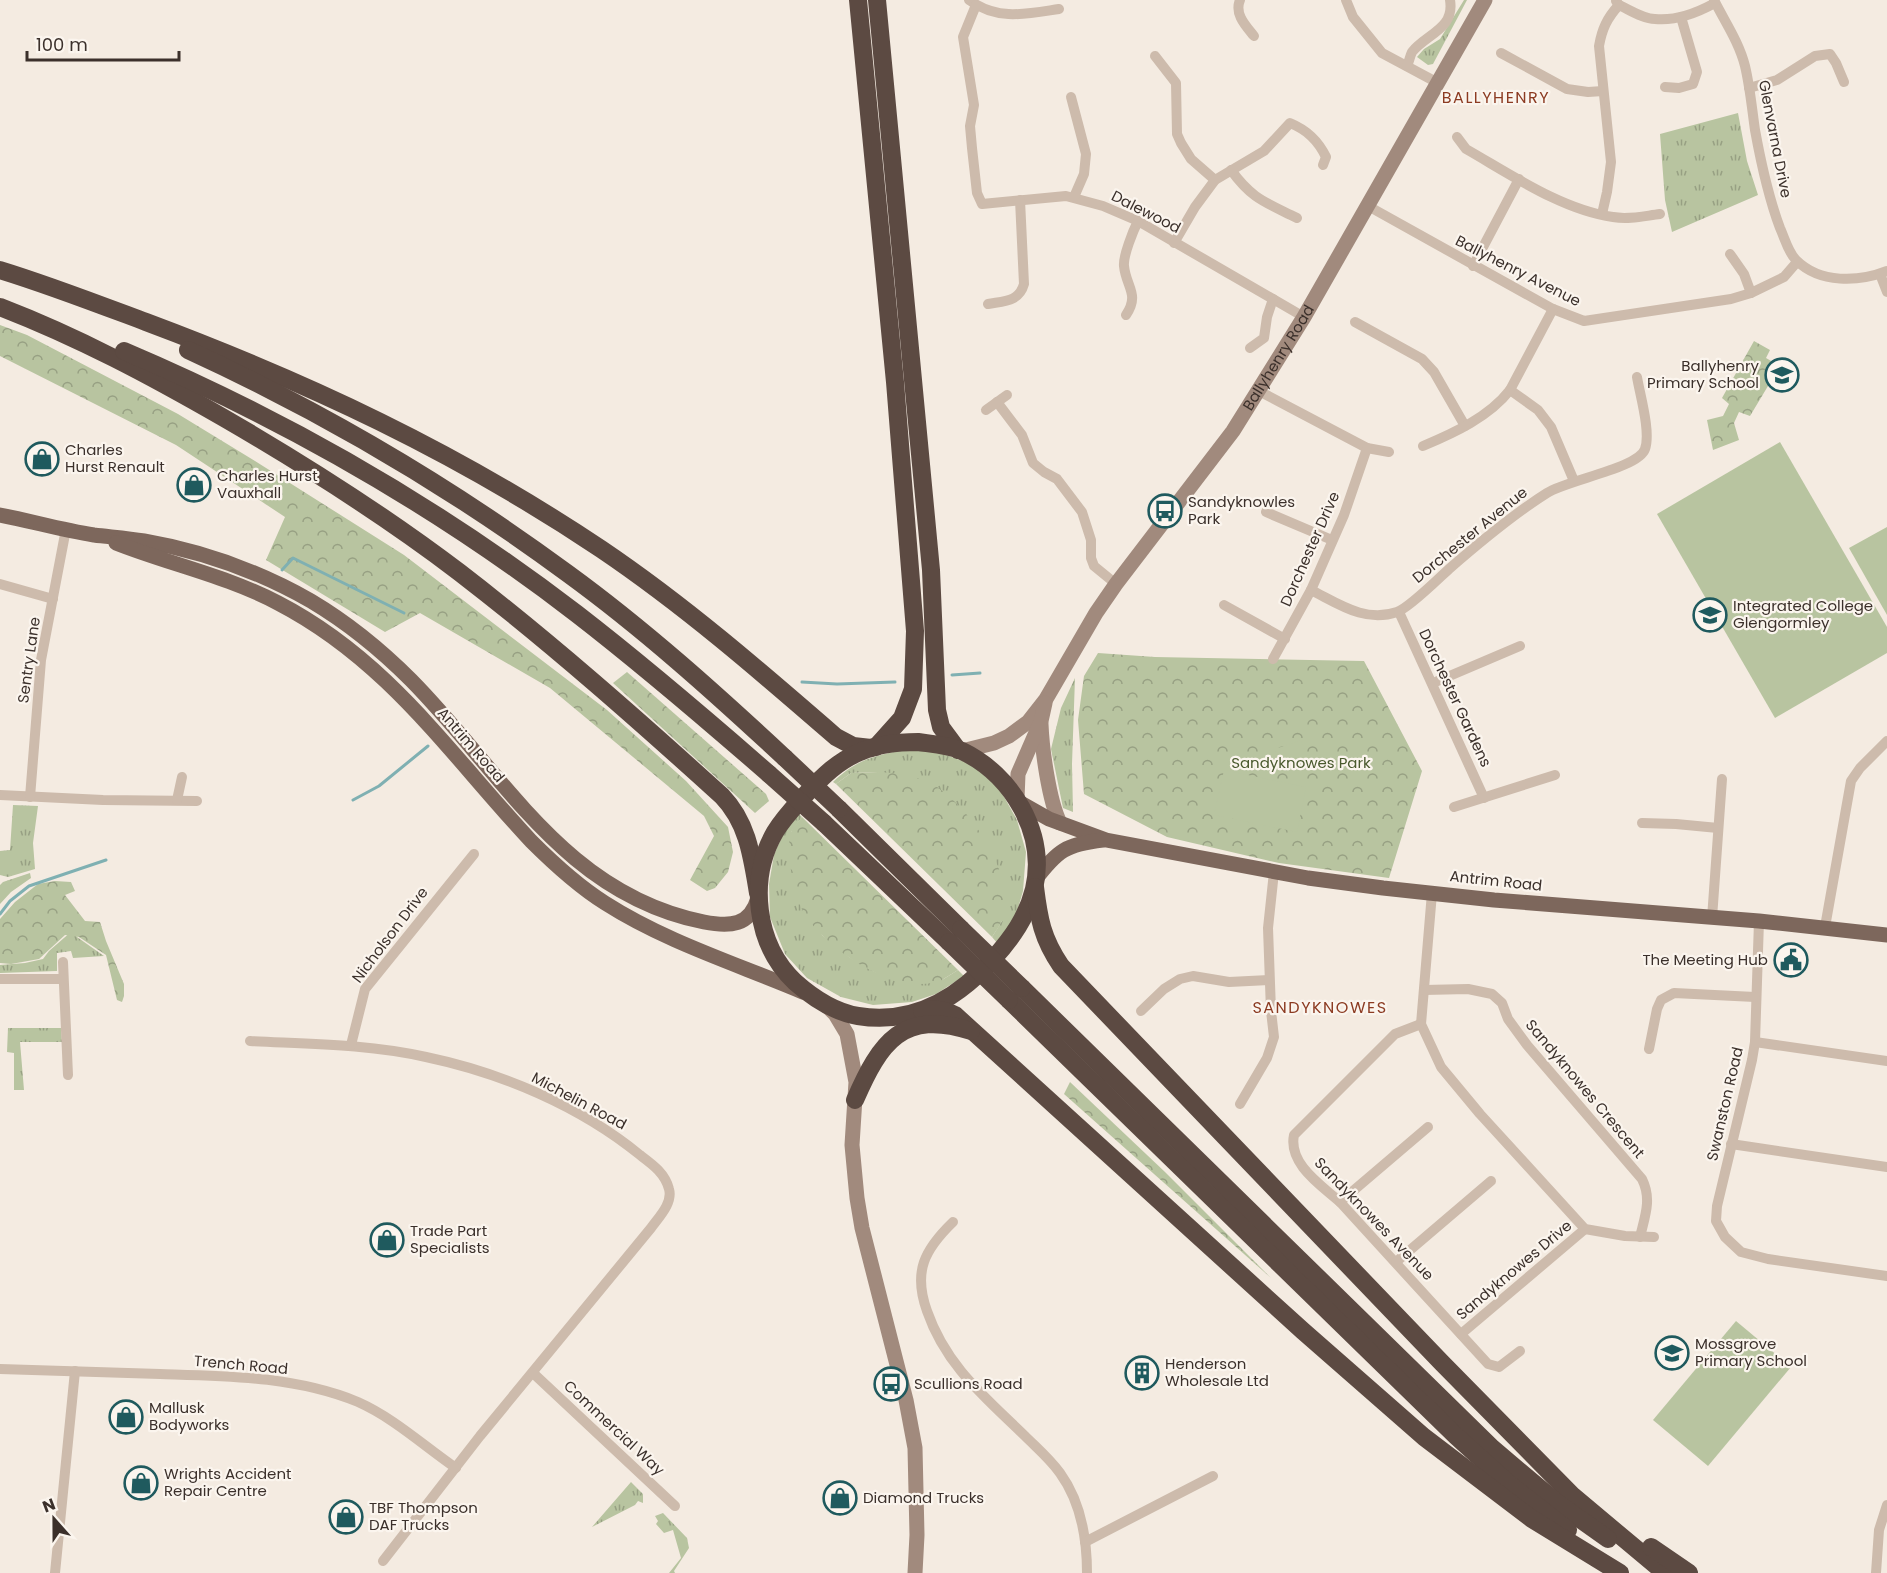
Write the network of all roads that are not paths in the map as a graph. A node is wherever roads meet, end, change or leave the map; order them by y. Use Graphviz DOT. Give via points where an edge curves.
graph roads {
  1 [pos="858,0"];
  2 [pos="877,0"];
  3 [pos="1240,0"];
  4 [pos="1346,0"];
  5 [pos="1450,0"];
  6 [pos="1485,0"];
  7 [pos="1714,1"];
  8 [pos="973,2"];
  9 [pos="1617,3"];
  10 [pos="1059,9"];
  11 [pos="1681,17"];
  12 [pos="1254,36"];
  13 [pos="1501,53"];
  14 [pos="1155,56"];
  15 [pos="1407,66"];
  16 [pos="1844,82"];
  17 [pos="1438,83"];
  18 [pos="1665,87"];
  19 [pos="1749,88"];
  20 [pos="1603,91"];
  21 [pos="1071,97"];
  22 [pos="1457,137"];
  23 [pos="1323,165"];
  24 [pos="1231,170"];
  25 [pos="1519,179"];
  26 [pos="1215,180"];
  27 [pos="1074,197"];
  28 [pos="1020,200"];
  29 [pos="1368,206"];
  30 [pos="1660,213"];
  31 [pos="1602,214"];
  32 [pos="1297,218"];
  33 [pos="1138,221"];
  34 [pos="1174,243"];
  35 [pos="1730,254"];
  36 [pos="1797,262"];
  37 [pos="1473,266"];
  38 [pos="0,272"];
  39 [pos="1883,273"];
  40 [pos="1887,292"];
  41 [pos="1751,293"];
  42 [pos="1273,299"];
  43 [pos="0,302"];
  44 [pos="988,304"];
  45 [pos="0,307"];
  46 [pos="1553,309"];
  47 [pos="1126,315"];
  48 [pos="1304,317"];
  49 [pos="1355,322"];
  50 [pos="1250,348"];
  51 [pos="1637,377"];
  52 [pos="1510,390"];
  53 [pos="1259,391"];
  54 [pos="1006,395"];
  55 [pos="997,402"];
  56 [pos="986,410"];
  57 [pos="1465,426"];
  58 [pos="1423,446"];
  59 [pos="1367,448"];
  60 [pos="1389,452"];
  61 [pos="1574,481"];
  62 [pos="1266,513"];
  63 [pos="0,515"];
  64 [pos="66,529"];
  65 [pos="93,535"];
  66 [pos="1332,540"];
  67 [pos="0,584"];
  68 [pos="1116,584"];
  69 [pos="1311,590"];
  70 [pos="53,599"];
  71 [pos="1224,605"];
  72 [pos="1399,612"];
  73 [pos="1285,639"];
  74 [pos="1520,645"];
  75 [pos="1273,659"];
  76 [pos="1432,683"];
  77 [pos="1046,699"];
  78 [pos="1041,722"];
  79 [pos="1887,741"];
  80 [pos="874,748"];
  81 [pos="960,751"];
  82 [pos="1555,775"];
  83 [pos="182,777"];
  84 [pos="1722,779"];
  85 [pos="0,795"];
  86 [pos="30,797"];
  87 [pos="1484,798"];
  88 [pos="177,800"];
  89 [pos="197,801"];
  90 [pos="1018,801"];
  91 [pos="1454,807"];
  92 [pos="1060,823"];
  93 [pos="1642,823"];
  94 [pos="1718,828"];
  95 [pos="1106,840"];
  96 [pos="474,854"];
  97 [pos="1274,872"];
  98 [pos="1035,883"];
  99 [pos="1432,893"];
  100 [pos="758,895"];
  101 [pos="1712,918"];
  102 [pos="1759,921"];
  103 [pos="1825,927"];
  104 [pos="955,935"];
  105 [pos="1887,935"];
  106 [pos="63,962"];
  107 [pos="0,979"];
  108 [pos="63,979"];
  109 [pos="1269,980"];
  110 [pos="1424,990"];
  111 [pos="1015,994"];
  112 [pos="811,995"];
  113 [pos="1755,997"];
  114 [pos="827,1005"];
  115 [pos="920,1011"];
  116 [pos="1141,1011"];
  117 [pos="1421,1024"];
  118 [pos="976,1033"];
  119 [pos="250,1041"];
  120 [pos="1755,1042"];
  121 [pos="351,1045"];
  122 [pos="1648,1049"];
  123 [pos="1887,1061"];
  124 [pos="68,1075"];
  125 [pos="856,1091"];
  126 [pos="1240,1104"];
  127 [pos="1428,1127"];
  128 [pos="1731,1144"];
  129 [pos="1887,1167"];
  130 [pos="1491,1181"];
  131 [pos="1340,1202"];
  132 [pos="953,1222"];
  133 [pos="1585,1229"];
  134 [pos="1640,1237"];
  135 [pos="1654,1237"];
  136 [pos="1396,1262"];
  137 [pos="1887,1276"];
  138 [pos="1461,1334"];
  139 [pos="1520,1351"];
  140 [pos="0,1369"];
  141 [pos="75,1371"];
  142 [pos="533,1373"];
  143 [pos="1534,1455"];
  144 [pos="456,1468"];
  145 [pos="1213,1476"];
  146 [pos="1887,1505"];
  147 [pos="675,1506"];
  148 [pos="1085,1542"];
  149 [pos="383,1561"];
  150 [pos="55,1573"];
  151 [pos="915,1573"];
  152 [pos="1087,1573"];
  153 [pos="1620,1573"];
  154 [pos="1629,1573"];
  155 [pos="1664,1573"];
  156 [pos="1689,1573"];
  157 [pos="1876,1573"];
  1 -- 80 [label="highway" via="915,631 914,689 902,718"];
  2 -- 81 [label="highway" via="931,570 937,710 941,727"];
  3 -- 12 [label="street" via="1238,10"];
  4 -- 15 [label="street" via="1353,17 1382,53"];
  5 -- 15 [label="street" via="1444,26 1413,51"];
  6 -- 17 [label="main road, Ballyhenry Road"];
  7 -- 11 [label="street" via="1699,12"];
  7 -- 19 [label="street, Glenvarna Drive" via="1745,64"];
  8 -- 10 [label="street, Dalewood" via="1004,16"];
  8 -- 28 [label="street, Dalewood" via="963,37 974,105 970,126 977,193 982,204"];
  9 -- 11 [label="street" via="1654,19"];
  9 -- 20 [label="street" via="1601,30"];
  11 -- 18 [label="street" via="1696,79 1693,84 1679,88"];
  13 -- 20 [label="street" via="1566,89"];
  14 -- 26 [label="street" via="1176,83 1177,134 1181,143 1191,159"];
  15 -- 17 [label="street"];
  16 -- 19 [label="street" via="1830,54 1815,56 1777,80"];
  17 -- 29 [label="main road, Ballyhenry Road"];
  19 -- 36 [label="street, Glenvarna Drive" via="1774,212"];
  20 -- 31 [label="street" via="1611,162"];
  21 -- 27 [label="street" via="1086,154 1084,174"];
  22 -- 25 [label="street" via="1466,149"];
  23 -- 24 [label="street" via="1326,157 1320,144 1303,128 1290,123 1264,151"];
  24 -- 26 [label="street"];
  24 -- 32 [label="street" via="1257,199"];
  25 -- 31 [label="street" via="1545,194"];
  25 -- 37 [label="street"];
  26 -- 34 [label="street"];
  27 -- 28 [label="street, Dalewood"];
  27 -- 33 [label="street, Dalewood"];
  28 -- 44 [label="street" via="1022,293"];
  29 -- 37 [label="street, Ballyhenry Avenue"];
  29 -- 48 [label="main road, Ballyhenry Road"];
  30 -- 31 [label="street" via="1631,218"];
  33 -- 34 [label="street, Dalewood"];
  33 -- 47 [label="street" via="1124,264 1133,296"];
  34 -- 42 [label="street, Dalewood"];
  35 -- 41 [label="street"];
  36 -- 39 [label="street" via="1818,274 1848,280"];
  36 -- 41 [label="street, Ballyhenry Avenue" via="1784,277"];
  37 -- 46 [label="street, Ballyhenry Avenue"];
  38 -- 80 [label="highway" via="52,287 272,371 421,441 602,550 739,652 836,736 853,746"];
  38 -- 104 [label="highway, bridge" via="81,303 289,399 411,468 567,573 658,645 786,758 839,808"];
  39 -- 40 [label="street"];
  41 -- 46 [label="street, Ballyhenry Avenue" via="1710,303 1584,321"];
  42 -- 48 [label="street, Dalewood"];
  42 -- 50 [label="street" via="1264,338"];
  43 -- 104 [label="highway, bridge" via="170,370 255,412 433,513 576,614 643,667"];
  45 -- 100 [label="highway" via="96,348 253,435 333,484 458,572 565,658 732,806 746,832"];
  46 -- 52 [label="street"];
  48 -- 53 [label="main road, Ballyhenry Road"];
  49 -- 57 [label="street" via="1422,359 1434,372"];
  51 -- 61 [label="street, Dorchester Avenue" via="1647,433 1640,458"];
  52 -- 57 [label="street" via="1502,401"];
  52 -- 61 [label="street" via="1538,410 1551,427"];
  53 -- 59 [label="street"];
  53 -- 68 [label="main road, Ballyhenry Road"];
  54 -- 55 [label="street"];
  55 -- 56 [label="street"];
  55 -- 68 [label="street" via="1022,435 1033,463 1057,479 1082,512 1094,566"];
  57 -- 58 [label="street"];
  59 -- 60 [label="street"];
  59 -- 66 [label="street, Dorchester Drive"];
  61 -- 72 [label="street, Dorchester Avenue" via="1549,492 1515,516"];
  62 -- 66 [label="street"];
  63 -- 64 [label="main road, Antrim Road"];
  64 -- 65 [label="main road, Antrim Road"];
  64 -- 70 [label="street, Sentry Lane"];
  65 -- 100 [label="main road, Antrim Road" via="144,541 222,561 282,586 336,617 409,678 560,846 624,894 667,914 728,924 752,914"];
  65 -- 112 [label="main road, Antrim Road" via="247,589 318,625 357,653 402,695 525,835 590,893 653,930"];
  66 -- 69 [label="street, Dorchester Drive"];
  67 -- 70 [label="street"];
  68 -- 77 [label="main road, Ballyhenry Road"];
  69 -- 72 [label="street" via="1362,615"];
  69 -- 73 [label="street, Dorchester Drive"];
  70 -- 86 [label="street, Sentry Lane" via="41,660"];
  71 -- 73 [label="street"];
  72 -- 76 [label="street, Dorchester Gardens"];
  73 -- 75 [label="street, Dorchester Drive"];
  74 -- 76 [label="street"];
  76 -- 87 [label="street, Dorchester Gardens"];
  77 -- 78 [label="main road, Ballyhenry Road"];
  77 -- 81 [label="main road, Ballyhenry Road" via="1028,722 1009,736"];
  78 -- 90 [label="main road, Ballyhenry Road" via="1018,774"];
  78 -- 92 [label="main road"];
  79 -- 103 [label="street" via="1851,781"];
  80 -- 81 [label="highway" via="918,742"];
  80 -- 100 [label="highway" via="845,760 824,775 782,822 764,858"];
  81 -- 90 [label="highway" via="999,777"];
  82 -- 87 [label="street"];
  83 -- 88 [label="street"];
  84 -- 94 [label="street"];
  85 -- 86 [label="street"];
  86 -- 88 [label="street"];
  87 -- 91 [label="street"];
  88 -- 89 [label="street"];
  90 -- 92 [label="main road, Antrim Road"];
  90 -- 98 [label="highway" via="1032,834"];
  92 -- 95 [label="main road, Antrim Road"];
  93 -- 94 [label="street"];
  94 -- 101 [label="street"];
  95 -- 97 [label="main road, Antrim Road"];
  95 -- 98 [label="main road, Antrim Road" via="1073,844 1063,850"];
  96 -- 121 [label="street, Nicholson Drive" via="365,989"];
  97 -- 99 [label="main road, Antrim Road"];
  97 -- 109 [label="street" via="1268,928"];
  98 -- 115 [label="highway" via="1025,917 992,960 959,992"];
  98 -- 143 [label="highway" via="1040,926 1061,966"];
  99 -- 101 [label="main road, Antrim Road"];
  99 -- 110 [label="street"];
  100 -- 112 [label="highway" via="764,929 775,956 791,978"];
  101 -- 102 [label="main road, Antrim Road"];
  102 -- 103 [label="main road, Antrim Road"];
  102 -- 113 [label="street, Swanston Road"];
  103 -- 105 [label="main road, Antrim Road"];
  104 -- 111 [label="highway, bridge"];
  106 -- 108 [label="street"];
  107 -- 108 [label="street"];
  108 -- 124 [label="street"];
  109 -- 116 [label="street" via="1229,982 1193,976 1180,979"];
  109 -- 126 [label="street" via="1274,1037 1267,1058"];
  110 -- 117 [label="street"];
  110 -- 134 [label="street, Sandyknowes Crescent" via="1468,989 1492,994 1502,1003 1508,1019 1527,1045 1642,1179 1648,1206"];
  111 -- 154 [label="highway" via="1456,1436 1509,1484"];
  111 -- 155 [label="highway" via="1492,1448 1556,1502"];
  112 -- 114 [label="highway"];
  113 -- 120 [label="street, Swanston Road"];
  113 -- 122 [label="street" via="1674,993 1661,1000"];
  114 -- 115 [label="highway" via="860,1017"];
  114 -- 125 [label="main road" via="847,1034"];
  115 -- 118 [label="highway" via="946,1010"];
  115 -- 125 [label="main road" via="889,1032 869,1056"];
  117 -- 131 [label="street, Sandyknowes Avenue" via="1395,1034 1294,1135 1292,1146 1298,1161"];
  117 -- 133 [label="street" via="1441,1067"];
  118 -- 125 [label="highway" via="939,1024 907,1028 877,1054"];
  118 -- 153 [label="highway" via="1424,1437 1532,1520"];
  119 -- 121 [label="street, Michelin Road"];
  120 -- 123 [label="street"];
  120 -- 128 [label="street, Swanston Road"];
  121 -- 142 [label="street, Michelin Road" via="426,1056 496,1077 549,1099 606,1130 662,1173 670,1190 670,1201"];
  125 -- 151 [label="main road" via="852,1145 857,1198 915,1448"];
  127 -- 131 [label="street"];
  128 -- 129 [label="street"];
  128 -- 137 [label="street, Swanston Road" via="1716,1221 1725,1237 1741,1252"];
  130 -- 136 [label="street"];
  131 -- 136 [label="street, Sandyknowes Avenue"];
  132 -- 148 [label="street" via="931,1245 922,1265 921,1284 933,1327 958,1369 1060,1473 1076,1503"];
  133 -- 134 [label="street"];
  133 -- 138 [label="street, Sandyknowes Drive"];
  134 -- 135 [label="street"];
  136 -- 138 [label="street, Sandyknowes Avenue"];
  138 -- 139 [label="street, Sandyknowes Avenue" via="1488,1364 1499,1367"];
  140 -- 141 [label="street, Trench Road"];
  141 -- 144 [label="street, Trench Road" via="274,1380 326,1392 391,1420"];
  141 -- 150 [label="street"];
  142 -- 144 [label="street, Michelin Road"];
  142 -- 147 [label="street, Commercial Way"];
  143 -- 155 [label="highway" via="1574,1496"];
  143 -- 156 [label="highway"];
  144 -- 149 [label="street, Michelin Road"];
  145 -- 148 [label="street"];
  146 -- 157 [label="street" via="1879,1530"];
  148 -- 152 [label="street"];
}
